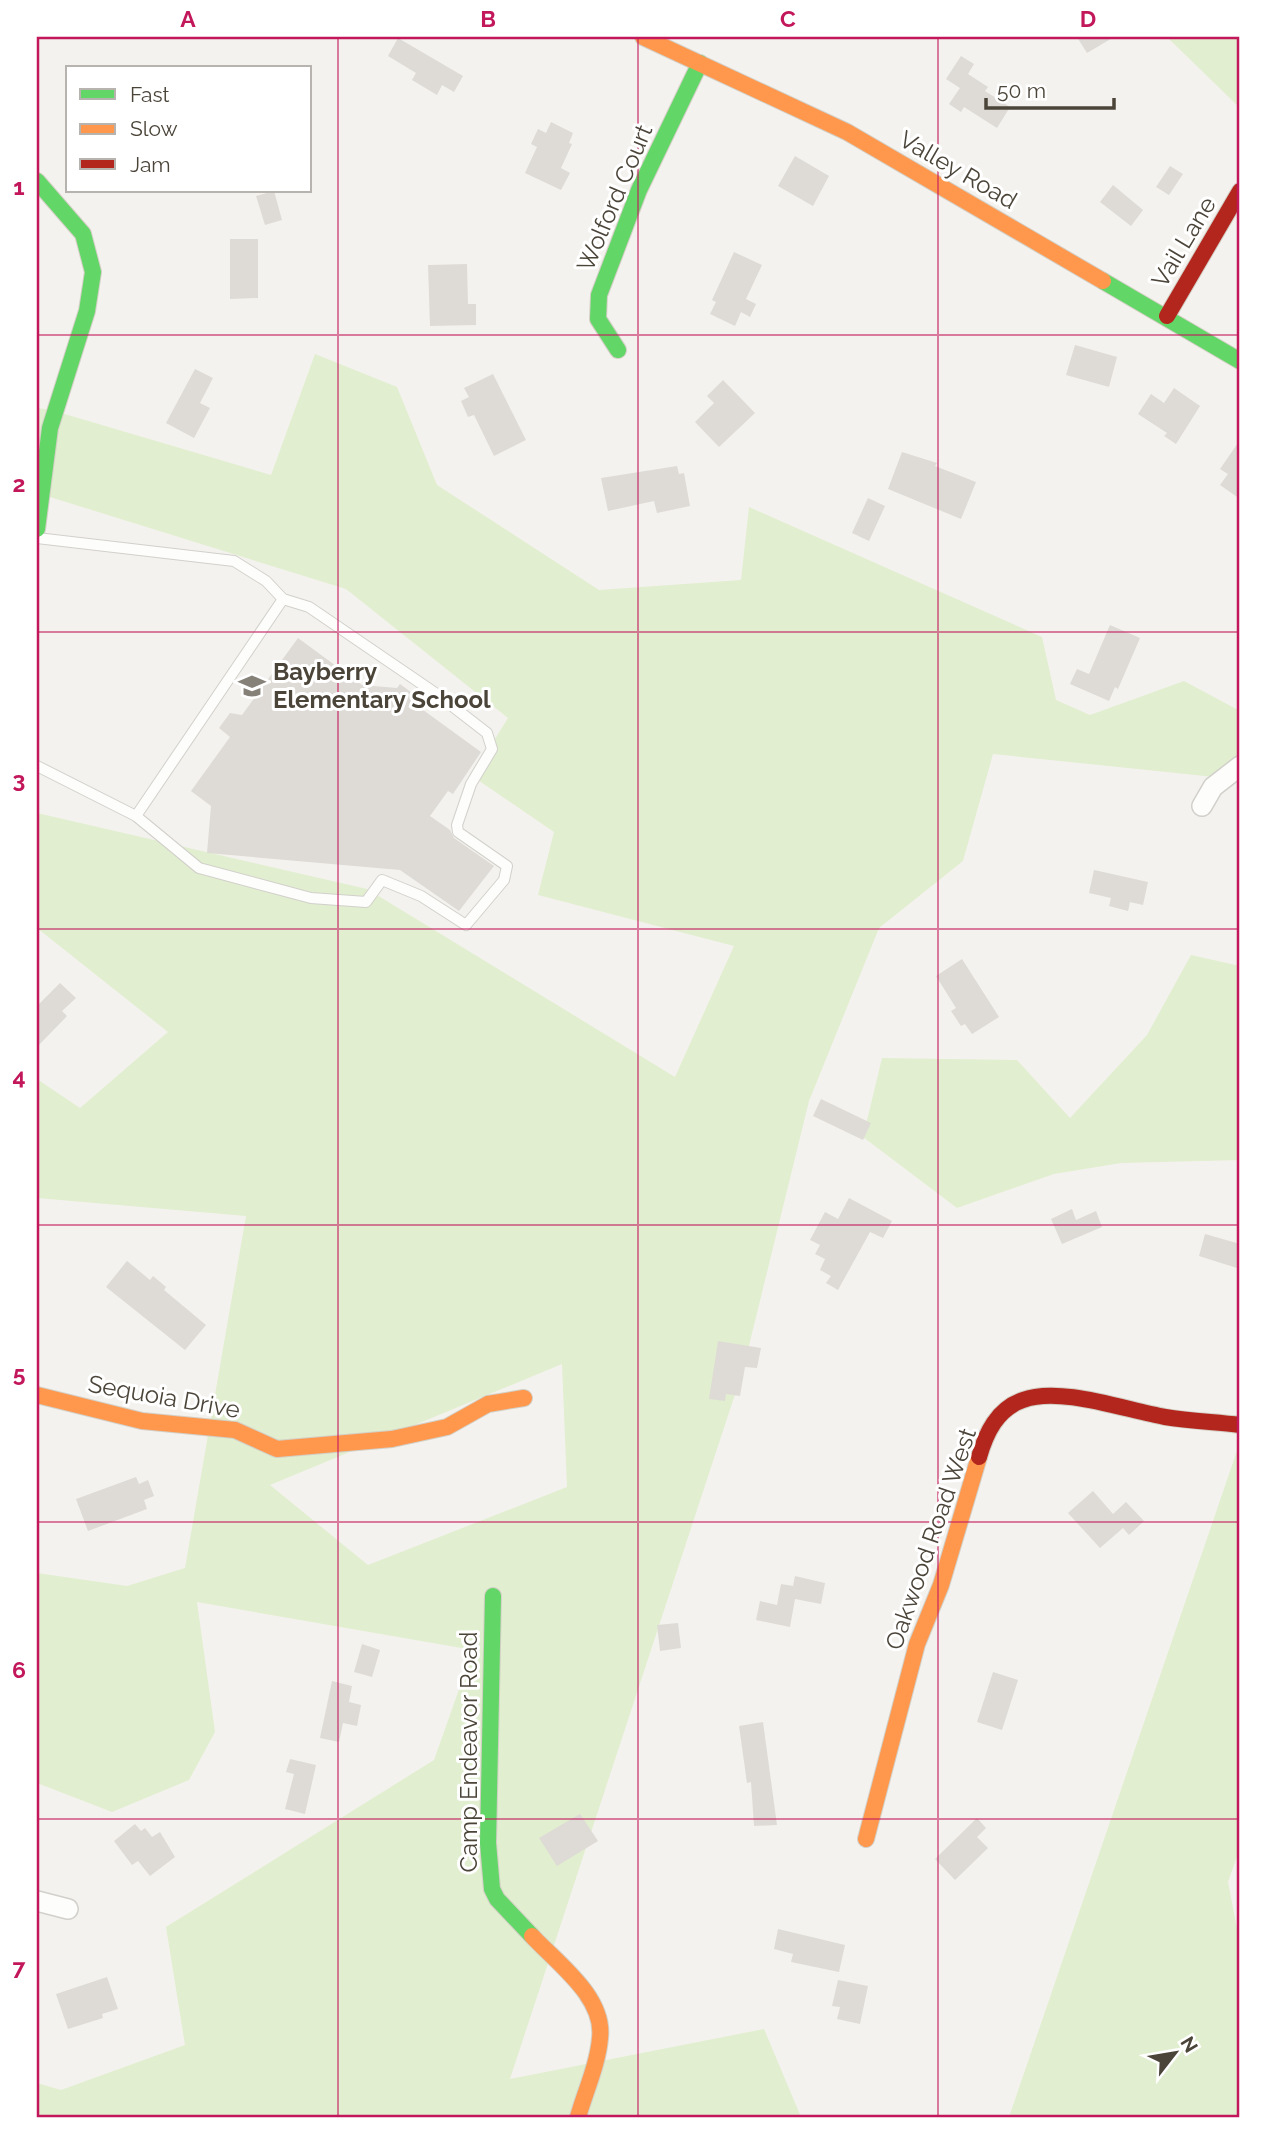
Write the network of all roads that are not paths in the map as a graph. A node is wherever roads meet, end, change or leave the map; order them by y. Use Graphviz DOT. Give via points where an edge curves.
graph roads {
  1 [pos="643,37"];
  2 [pos="700,63"];
  3 [pos="37,181"];
  4 [pos="1240,191"];
  5 [pos="1167,316"];
  6 [pos="618,350"];
  7 [pos="1240,361"];
  8 [pos="37,529"];
  9 [pos="37,538"];
  10 [pos="283,599"];
  11 [pos="37,766"];
  12 [pos="1240,766"];
  13 [pos="1202,806"];
  14 [pos="136,816"];
  15 [pos="37,1395"];
  16 [pos="524,1398"];
  17 [pos="1240,1425"];
  18 [pos="493,1596"];
  19 [pos="866,1839"];
  20 [pos="37,1901"];
  21 [pos="68,1909"];
  22 [pos="578,2117"];
  1 -- 2 [label="street, Valley Road"];
  2 -- 5 [label="street, Valley Road" via="847,132"];
  2 -- 6 [label="street, Wolford Court" via="631,209 600,289 596,313"];
  3 -- 8 [label="street" via="83,234 93,272 87,311 50,428"];
  4 -- 5 [label="street, Vail Lane"];
  5 -- 7 [label="street, Valley Road"];
  9 -- 10 [label="lane" via="234,561 267,581"];
  10 -- 14 [label="lane"];
  10 -- 14 [label="lane" via="309,607 354,635 487,733 492,749 471,784 457,825 458,832 507,866 504,880 466,925 421,896 382,880 366,902 330,901 199,868"];
  11 -- 14 [label="lane"];
  12 -- 13 [label="street" via="1213,788"];
  15 -- 16 [label="street, Sequoia Drive" via="142,1421 235,1430 277,1449 419,1433 447,1427 488,1404"];
  17 -- 19 [label="street, Oakwood Road West" via="1167,1417 1046,1394 1021,1400 1002,1412 986,1435 941,1586 917,1644"];
  18 -- 22 [label="street, Camp Endeavor Road" via="488,1843 492,1889 597,2010 600,2041"];
  20 -- 21 [label="street"];
}
